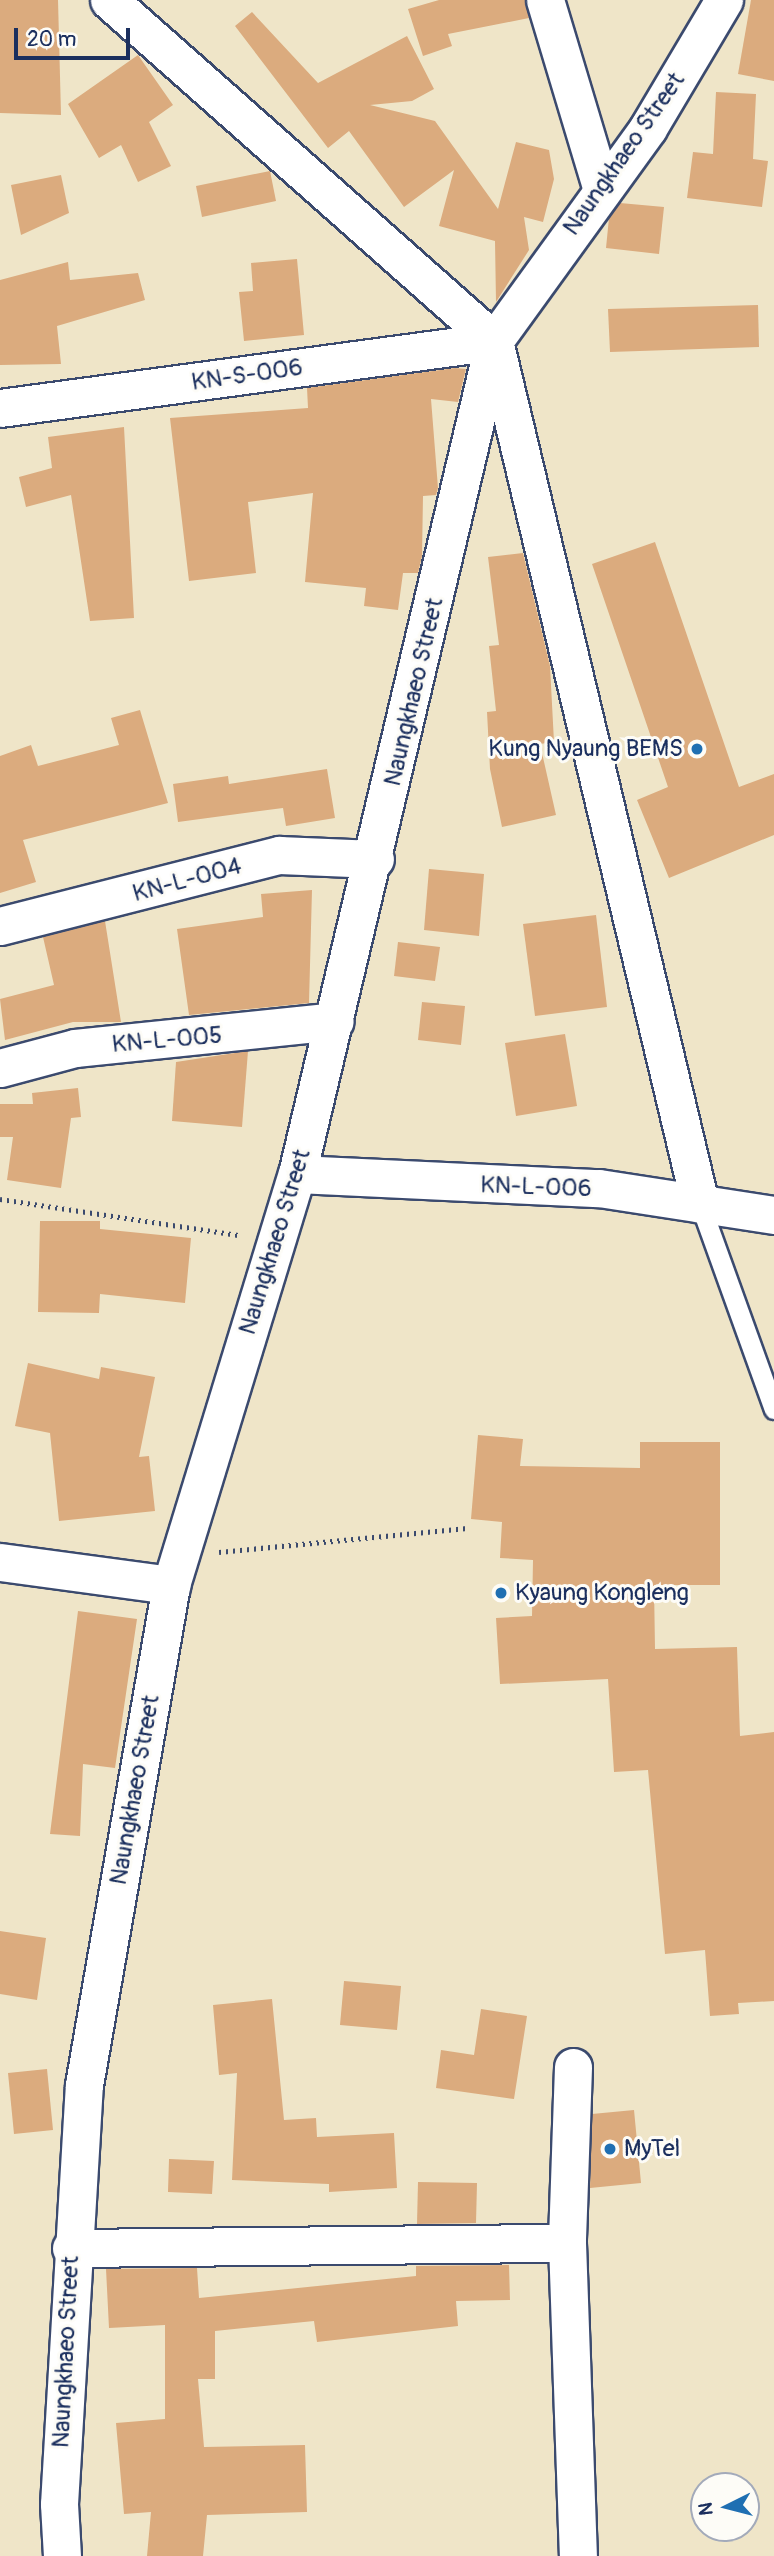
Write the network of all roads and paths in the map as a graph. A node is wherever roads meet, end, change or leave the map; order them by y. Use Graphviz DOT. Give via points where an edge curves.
graph roads {
  1 [pos="109,0"];
  2 [pos="545,0"];
  3 [pos="724,0"];
  4 [pos="601,187"];
  5 [pos="494,341"];
  6 [pos="0,408"];
  7 [pos="375,859"];
  8 [pos="0,926"];
  9 [pos="335,1021"];
  10 [pos="0,1068"];
  11 [pos="297,1174"];
  12 [pos="0,1199"];
  13 [pos="700,1204"];
  14 [pos="774,1216"];
  15 [pos="277,1241"];
  16 [pos="774,1409"];
  17 [pos="470,1528"];
  18 [pos="0,1562"];
  19 [pos="176,1570"];
  20 [pos="573,2067"];
  21 [pos="567,2243"];
  22 [pos="71,2248"];
  23 [pos="62,2556"];
  24 [pos="578,2556"];
  1 -- 5 [label="street"];
  2 -- 4 [label="street"];
  3 -- 4 [label="street, Naungkhaeo Street" via="648,128"];
  4 -- 5 [label="street, Naungkhaeo Street"];
  5 -- 6 [label="street, KN-S-006"];
  5 -- 7 [label="street, Naungkhaeo Street"];
  5 -- 13 [label="street"];
  7 -- 8 [label="street, KN-L-004" via="279,855"];
  7 -- 9 [label="street, Naungkhaeo Street"];
  9 -- 10 [label="street, KN-L-005" via="75,1048"];
  9 -- 11 [label="street, Naungkhaeo Street"];
  11 -- 13 [label="street, KN-L-006" via="599,1188"];
  11 -- 15 [label="street, Naungkhaeo Street"];
  12 -- 15 [label="path"];
  13 -- 14 [label="street, KN-L-006"];
  13 -- 16 [label="lane"];
  15 -- 19 [label="street, Naungkhaeo Street"];
  17 -- 19 [label="path"];
  18 -- 19 [label="street"];
  19 -- 22 [label="street, Naungkhaeo Street" via="84,2085"];
  20 -- 21 [label="street"];
  21 -- 22 [label="street"];
  21 -- 24 [label="street"];
  22 -- 23 [label="street, Naungkhaeo Street"];
}
